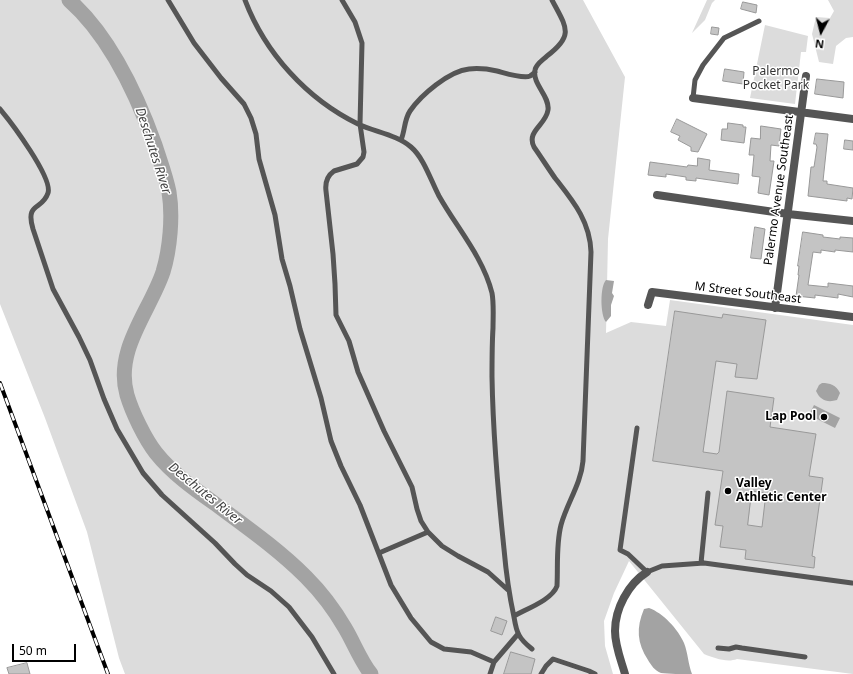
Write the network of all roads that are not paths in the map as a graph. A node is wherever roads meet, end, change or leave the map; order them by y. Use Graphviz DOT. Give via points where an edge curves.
graph roads {
  1 [pos="168,0"];
  2 [pos="245,0"];
  3 [pos="342,0"];
  4 [pos="552,0"];
  5 [pos="759,21"];
  6 [pos="535,72"];
  7 [pos="806,76"];
  8 [pos="693,98"];
  9 [pos="0,109"];
  10 [pos="801,112"];
  11 [pos="853,118"];
  12 [pos="360,124"];
  13 [pos="400,140"];
  14 [pos="657,195"];
  15 [pos="788,214"];
  16 [pos="853,222"];
  17 [pos="648,305"];
  18 [pos="775,308"];
  19 [pos="853,317"];
  20 [pos="637,428"];
  21 [pos="708,493"];
  22 [pos="428,532"];
  23 [pos="379,553"];
  24 [pos="701,563"];
  25 [pos="647,572"];
  26 [pos="852,583"];
  27 [pos="508,590"];
  28 [pos="514,616"];
  29 [pos="518,634"];
  30 [pos="718,648"];
  31 [pos="532,649"];
  32 [pos="805,657"];
  33 [pos="494,662"];
  34 [pos="334,674"];
  35 [pos="490,674"];
  36 [pos="541,674"];
  37 [pos="595,674"];
  38 [pos="626,674"];
  1 -- 23 [label="lane" via="194,43 220,78 244,104 251,118 259,159 275,215 282,259 331,441"];
  2 -- 12 [label="lane" via="268,46 293,74 331,108"];
  3 -- 12 [label="lane" via="358,28 362,42"];
  4 -- 6 [label="lane" via="564,24 566,36 560,47 540,63"];
  5 -- 8 [label="lane" via="724,38 695,80"];
  6 -- 13 [label="lane" via="526,77 471,69 453,74 437,84 414,106 406,119"];
  6 -- 28 [label="lane" via="548,108 545,118 533,133 532,145 576,205 590,236 587,365 582,469 561,528 557,586 549,597"];
  7 -- 10 [label="street, Palermo Avenue Southeast"];
  8 -- 10 [label="street"];
  9 -- 34 [label="lane" via="22,139 46,182 47,195 31,212 30,220 53,289 90,360 104,399 130,453 162,495 235,564 289,607 312,637"];
  10 -- 11 [label="street"];
  10 -- 15 [label="street, Palermo Avenue Southeast"];
  12 -- 13 [label="lane"];
  12 -- 22 [label="lane" via="363,157 355,165 331,173 326,186 336,284 335,312 384,431 412,487 418,515"];
  13 -- 27 [label="lane" via="410,146 423,164 450,216 466,237 492,294 495,447"];
  14 -- 15 [label="street"];
  15 -- 16 [label="street"];
  15 -- 18 [label="street, Palermo Avenue Southeast"];
  17 -- 18 [label="street, M Street Southeast" via="652,292"];
  18 -- 19 [label="street, M Street Southeast"];
  20 -- 25 [label="lane" via="620,550"];
  21 -- 24 [label="lane"];
  22 -- 23 [label="lane"];
  22 -- 27 [label="lane" via="442,546 488,572"];
  23 -- 33 [label="lane" via="399,599 431,642 444,649 476,654"];
  24 -- 25 [label="lane" via="662,566"];
  24 -- 26 [label="lane"];
  25 -- 38 [label="street" via="626,594 616,623 617,645"];
  27 -- 28 [label="lane"];
  28 -- 29 [label="lane"];
  29 -- 31 [label="lane"];
  29 -- 33 [label="lane"];
  30 -- 32 [label="lane" via="736,647"];
  33 -- 35 [label="lane"];
  36 -- 37 [label="lane" via="553,659"];
}
